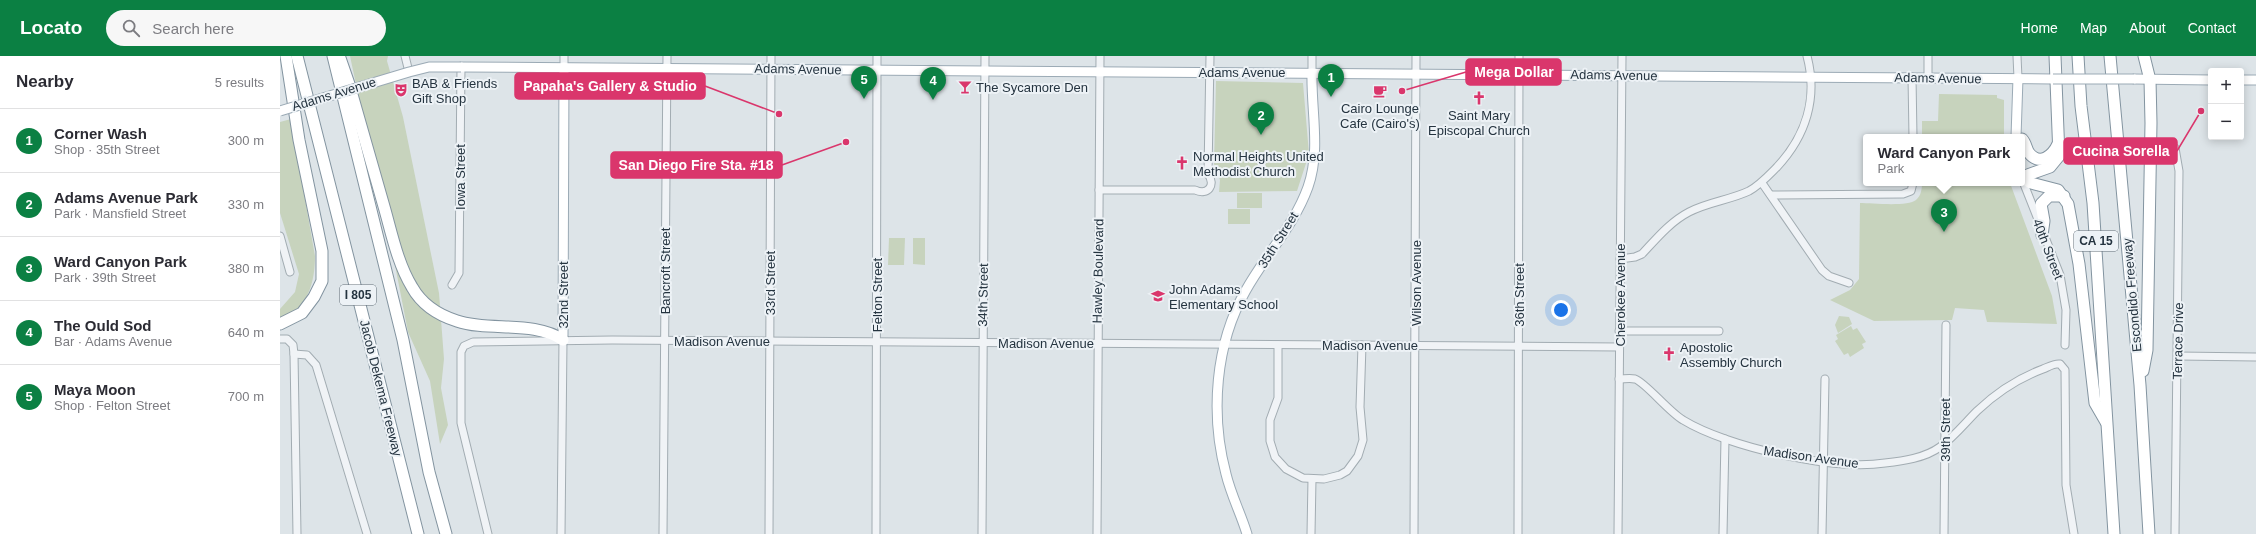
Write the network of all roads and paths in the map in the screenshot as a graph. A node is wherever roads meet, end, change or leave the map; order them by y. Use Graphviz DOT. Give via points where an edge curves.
graph roads {
  1 [pos="286,56"];
  2 [pos="297,56"];
  3 [pos="333,56"];
  4 [pos="339,56"];
  5 [pos="405,56"];
  6 [pos="564,56"];
  7 [pos="667,56"];
  8 [pos="771,56"];
  9 [pos="877,56"];
  10 [pos="986,56"];
  11 [pos="1100,56"];
  12 [pos="1210,56"];
  13 [pos="1312,56"];
  14 [pos="1416,56"];
  15 [pos="1519,56"];
  16 [pos="1622,56"];
  17 [pos="1807,56"];
  18 [pos="1928,56"];
  19 [pos="2017,56"];
  20 [pos="2055,56"];
  21 [pos="2078,56"];
  22 [pos="2110,56"];
  23 [pos="2144,56"];
  24 [pos="461,66"];
  25 [pos="564,67"];
  26 [pos="667,68"];
  27 [pos="771,69"];
  28 [pos="878,70"];
  29 [pos="986,71"];
  30 [pos="1100,71"];
  31 [pos="409,72"];
  32 [pos="1210,72"];
  33 [pos="1312,73"];
  34 [pos="1416,73"];
  35 [pos="1518,74"];
  36 [pos="1622,74"];
  37 [pos="1811,76"];
  38 [pos="1912,77"];
  39 [pos="1928,78"];
  40 [pos="2018,78"];
  41 [pos="2150,80"];
  42 [pos="2208,80"];
  43 [pos="2244,80"];
  44 [pos="2256,80"];
  45 [pos="280,111"];
  46 [pos="1913,134"];
  47 [pos="2018,134"];
  48 [pos="2059,143"];
  49 [pos="2025,147"];
  50 [pos="2175,148"];
  51 [pos="2025,177"];
  52 [pos="2025,180"];
  53 [pos="1762,183"];
  54 [pos="1912,186"];
  55 [pos="2025,186"];
  56 [pos="1099,190"];
  57 [pos="1771,194"];
  58 [pos="2064,196"];
  59 [pos="2042,235"];
  60 [pos="280,236"];
  61 [pos="1620,259"];
  62 [pos="290,272"];
  63 [pos="1849,283"];
  64 [pos="452,285"];
  65 [pos="280,324"];
  66 [pos="1946,325"];
  67 [pos="1619,331"];
  68 [pos="1719,331"];
  69 [pos="280,339"];
  70 [pos="563,340"];
  71 [pos="665,340"];
  72 [pos="770,341"];
  73 [pos="877,342"];
  74 [pos="983,343"];
  75 [pos="1097,344"];
  76 [pos="1224,344"];
  77 [pos="1278,345"];
  78 [pos="1362,345"];
  79 [pos="1416,346"];
  80 [pos="2065,346"];
  81 [pos="1519,347"];
  82 [pos="1619,347"];
  83 [pos="294,354"];
  84 [pos="2178,356"];
  85 [pos="2256,357"];
  86 [pos="1619,379"];
  87 [pos="1825,379"];
  88 [pos="2140,385"];
  89 [pos="2108,426"];
  90 [pos="1725,439"];
  91 [pos="1945,442"];
  92 [pos="1824,461"];
  93 [pos="1312,479"];
  94 [pos="297,534"];
  95 [pos="367,534"];
  96 [pos="418,534"];
  97 [pos="446,534"];
  98 [pos="488,534"];
  99 [pos="561,534"];
  100 [pos="664,534"];
  101 [pos="769,534"];
  102 [pos="876,534"];
  103 [pos="982,534"];
  104 [pos="1097,534"];
  105 [pos="1247,534"];
  106 [pos="1311,534"];
  107 [pos="1414,534"];
  108 [pos="1518,534"];
  109 [pos="1618,534"];
  110 [pos="1723,534"];
  111 [pos="1822,534"];
  112 [pos="1944,534"];
  113 [pos="2074,534"];
  114 [pos="2114,534"];
  115 [pos="2149,534"];
  116 [pos="2175,534"];
  1 -- 65 [label="highway" via="299,140 322,251 322,281 302,313"];
  2 -- 96 [label="highway, Jacob Dekema Freeway / I 805"];
  3 -- 97 [label="highway, I 805" via="399,325 429,472"];
  4 -- 70 [label="highway" via="398,254 412,287 424,304 439,314 459,322 553,333"];
  5 -- 31 [label="street"];
  6 -- 25 [label="street, 32nd Street"];
  7 -- 26 [label="street, Bancroft Street"];
  8 -- 27 [label="street, 33rd Street"];
  9 -- 28 [label="street, Felton Street"];
  10 -- 29 [label="street, 34th Street"];
  11 -- 30 [label="street, Hawley Boulevard"];
  12 -- 32 [label="street"];
  13 -- 33 [label="street, 35th Street"];
  14 -- 34 [label="street, Wilson Avenue"];
  15 -- 35 [label="street, 36th Street"];
  16 -- 36 [label="street, Cherokee Avenue"];
  17 -- 37 [label="street"];
  18 -- 39 [label="street"];
  19 -- 40 [label="street"];
  20 -- 48 [label="highway"];
  21 -- 89 [label="highway, CA 15" via="2081,106 2093,203"];
  22 -- 88 [label="highway, Escondido Freeway / CA 15"];
  23 -- 41 [label="highway"];
  24 -- 25 [label="main road, Adams Avenue"];
  24 -- 31 [label="main road, Adams Avenue, bridge" via="429,67"];
  24 -- 64 [label="street, Iowa Street" via="459,273"];
  25 -- 26 [label="main road, Adams Avenue"];
  25 -- 70 [label="main road, 32nd Street"];
  26 -- 27 [label="main road, Adams Avenue"];
  26 -- 71 [label="street, Bancroft Street"];
  27 -- 28 [label="main road, Adams Avenue"];
  27 -- 72 [label="street, 33rd Street"];
  28 -- 29 [label="main road, Adams Avenue"];
  28 -- 73 [label="street, Felton Street"];
  29 -- 30 [label="main road, Adams Avenue"];
  29 -- 74 [label="street, 34th Street"];
  30 -- 32 [label="main road, Adams Avenue"];
  30 -- 56 [label="street, Hawley Boulevard"];
  31 -- 45 [label="main road, Adams Avenue, bridge"];
  32 -- 33 [label="main road, Adams Avenue"];
  32 -- 56 [label="street" via="1208,174 1212,186 1207,192"];
  33 -- 34 [label="main road, Adams Avenue"];
  33 -- 76 [label="main road, 35th Street" via="1315,127 1313,165 1308,186 1293,221 1246,289"];
  34 -- 35 [label="main road, Adams Avenue"];
  34 -- 79 [label="street, Wilson Avenue"];
  35 -- 36 [label="main road, Adams Avenue"];
  35 -- 81 [label="street, 36th Street"];
  36 -- 37 [label="main road, Adams Avenue"];
  36 -- 61 [label="street, Cherokee Avenue"];
  37 -- 38 [label="main road, Adams Avenue"];
  37 -- 53 [label="street" via="1809,106 1800,136 1787,156"];
  38 -- 39 [label="main road, Adams Avenue"];
  38 -- 46 [label="street"];
  39 -- 40 [label="main road, Adams Avenue"];
  40 -- 41 [label="main road, Adams Avenue, bridge"];
  40 -- 47 [label="main road"];
  41 -- 42 [label="main road, Adams Avenue"];
  41 -- 88 [label="highway" via="2151,197 2147,350"];
  43 -- 44 [label="main road"];
  48 -- 49 [label="highway" via="2054,153 2041,159 2030,154"];
  48 -- 51 [label="highway" via="2059,156 2056,162 2042,172"];
  50 -- 84 [label="street, Terrace Drive" via="2179,170"];
  52 -- 58 [label="highway" via="2058,190"];
  53 -- 57 [label="street"];
  53 -- 61 [label="street" via="1734,197 1689,212 1672,223 1642,254"];
  54 -- 57 [label="street" via="1911,191 1903,194"];
  55 -- 59 [label="street, 40th Street"];
  56 -- 75 [label="street, Hawley Boulevard"];
  57 -- 63 [label="street" via="1822,270 1829,276"];
  58 -- 59 [label="highway" via="2055,195 2044,199"];
  58 -- 89 [label="highway" via="2068,204 2079,264 2095,403"];
  59 -- 80 [label="street, 40th Street" via="2060,275 2066,310"];
  60 -- 62 [label="street"];
  61 -- 67 [label="street, Cherokee Avenue"];
  66 -- 91 [label="street, 39th Street"];
  67 -- 68 [label="street"];
  67 -- 82 [label="street, Cherokee Avenue"];
  69 -- 83 [label="street" via="287,340 293,345"];
  70 -- 71 [label="street, Madison Avenue"];
  70 -- 98 [label="street, Madison Avenue" via="473,342 464,346 460,352 460,423"];
  70 -- 99 [label="street, 32nd Street"];
  71 -- 72 [label="street, Madison Avenue"];
  71 -- 100 [label="street, Bancroft Street"];
  72 -- 73 [label="street, Madison Avenue"];
  72 -- 101 [label="street, 33rd Street"];
  73 -- 74 [label="street, Madison Avenue"];
  73 -- 102 [label="street, Felton Street"];
  74 -- 75 [label="street, Madison Avenue"];
  74 -- 103 [label="street, 34th Street"];
  75 -- 76 [label="street, Madison Avenue"];
  75 -- 104 [label="street, Hawley Boulevard"];
  76 -- 77 [label="street, Madison Avenue"];
  76 -- 105 [label="main road, 35th Street" via="1217,392 1218,434 1226,474"];
  77 -- 78 [label="street, Madison Avenue"];
  77 -- 93 [label="street" via="1278,398 1270,420 1270,441 1275,456 1286,469 1303,478"];
  78 -- 79 [label="street, Madison Avenue"];
  78 -- 93 [label="street" via="1360,407 1363,440 1358,456 1347,471 1340,475"];
  79 -- 81 [label="street, Madison Avenue"];
  79 -- 107 [label="street, Wilson Avenue"];
  81 -- 82 [label="street, Madison Avenue"];
  81 -- 108 [label="street, 36th Street"];
  82 -- 86 [label="street, Cherokee Avenue"];
  83 -- 94 [label="street"];
  83 -- 95 [label="street" via="307,355 316,365"];
  84 -- 85 [label="street"];
  84 -- 116 [label="street, Terrace Drive"];
  86 -- 90 [label="street, Madison Avenue" via="1635,379 1643,383 1659,401 1682,420"];
  86 -- 109 [label="street, Cherokee Avenue"];
  87 -- 92 [label="street"];
  88 -- 115 [label="highway, Escondido Freeway / CA 15"];
  89 -- 114 [label="highway, CA 15"];
  90 -- 92 [label="street, Madison Avenue" via="1772,453"];
  90 -- 110 [label="street"];
  91 -- 92 [label="street, Madison Avenue" via="1939,448 1916,458 1884,464 1856,465"];
  91 -- 112 [label="street, 39th Street"];
  91 -- 113 [label="street, Madison Avenue" via="2005,389 2039,370 2057,364 2064,366 2066,486"];
  92 -- 111 [label="street"];
  93 -- 106 [label="street"];
}
